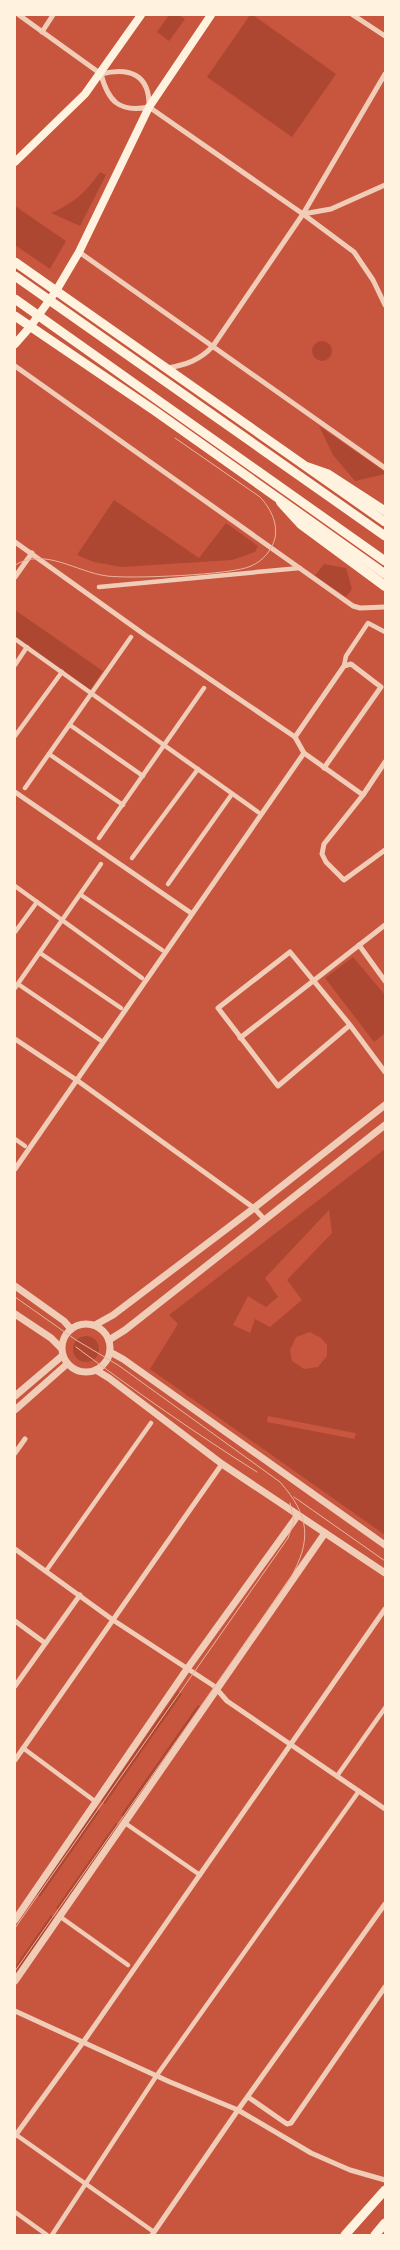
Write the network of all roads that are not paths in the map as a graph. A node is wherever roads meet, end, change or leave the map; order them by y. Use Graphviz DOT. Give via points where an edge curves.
graph roads {
  1 [pos="19,15"];
  2 [pos="53,15"];
  3 [pos="141,15"];
  4 [pos="211,15"];
  5 [pos="353,15"];
  6 [pos="42,32"];
  7 [pos="385,36"];
  8 [pos="100,74"];
  9 [pos="385,74"];
  10 [pos="149,107"];
  11 [pos="15,162"];
  12 [pos="385,186"];
  13 [pos="303,214"];
  14 [pos="79,252"];
  15 [pos="15,262"];
  16 [pos="15,276"];
  17 [pos="54,293"];
  18 [pos="15,299"];
  19 [pos="385,305"];
  20 [pos="15,316"];
  21 [pos="32,324"];
  22 [pos="15,344"];
  23 [pos="213,346"];
  24 [pos="15,366"];
  25 [pos="166,368"];
  26 [pos="308,467"];
  27 [pos="385,468"];
  28 [pos="282,502"];
  29 [pos="385,511"];
  30 [pos="385,522"];
  31 [pos="385,536"];
  32 [pos="15,542"];
  33 [pos="32,553"];
  34 [pos="385,561"];
  35 [pos="300,568"];
  36 [pos="385,574"];
  37 [pos="15,577"];
  38 [pos="385,586"];
  39 [pos="99,587"];
  40 [pos="385,607"];
  41 [pos="385,632"];
  42 [pos="131,637"];
  43 [pos="15,638"];
  44 [pos="28,647"];
  45 [pos="15,665"];
  46 [pos="344,666"];
  47 [pos="62,672"];
  48 [pos="204,688"];
  49 [pos="383,688"];
  50 [pos="92,693"];
  51 [pos="70,725"];
  52 [pos="15,736"];
  53 [pos="295,737"];
  54 [pos="164,745"];
  55 [pos="304,753"];
  56 [pos="49,754"];
  57 [pos="385,762"];
  58 [pos="324,768"];
  59 [pos="198,769"];
  60 [pos="143,776"];
  61 [pos="25,788"];
  62 [pos="15,792"];
  63 [pos="232,794"];
  64 [pos="363,795"];
  65 [pos="123,805"];
  66 [pos="258,812"];
  67 [pos="99,838"];
  68 [pos="385,850"];
  69 [pos="132,858"];
  70 [pos="101,864"];
  71 [pos="168,884"];
  72 [pos="15,886"];
  73 [pos="81,895"];
  74 [pos="37,902"];
  75 [pos="191,914"];
  76 [pos="63,921"];
  77 [pos="385,925"];
  78 [pos="15,932"];
  79 [pos="359,945"];
  80 [pos="162,950"];
  81 [pos="40,953"];
  82 [pos="142,978"];
  83 [pos="314,979"];
  84 [pos="385,981"];
  85 [pos="17,986"];
  86 [pos="121,1008"];
  87 [pos="350,1025"];
  88 [pos="240,1038"];
  89 [pos="15,1039"];
  90 [pos="100,1040"];
  91 [pos="385,1072"];
  92 [pos="78,1081"];
  93 [pos="385,1105"];
  94 [pos="385,1125"];
  95 [pos="15,1139"];
  96 [pos="25,1146"];
  97 [pos="15,1170"];
  98 [pos="254,1208"];
  99 [pos="268,1218"];
  100 [pos="15,1286"];
  101 [pos="15,1314"];
  102 [pos="95,1325"];
  103 [pos="71,1329"];
  104 [pos="109,1340"];
  105 [pos="61,1348"];
  106 [pos="110,1352"];
  107 [pos="62,1356"];
  108 [pos="66,1364"];
  109 [pos="96,1370"];
  110 [pos="15,1396"];
  111 [pos="15,1410"];
  112 [pos="151,1422"];
  113 [pos="25,1439"];
  114 [pos="15,1453"];
  115 [pos="222,1464"];
  116 [pos="298,1515"];
  117 [pos="325,1534"];
  118 [pos="385,1544"];
  119 [pos="15,1549"];
  120 [pos="46,1571"];
  121 [pos="385,1573"];
  122 [pos="80,1595"];
  123 [pos="385,1609"];
  124 [pos="113,1620"];
  125 [pos="15,1622"];
  126 [pos="45,1643"];
  127 [pos="187,1669"];
  128 [pos="15,1686"];
  129 [pos="218,1691"];
  130 [pos="385,1708"];
  131 [pos="291,1744"];
  132 [pos="23,1748"];
  133 [pos="15,1760"];
  134 [pos="337,1776"];
  135 [pos="359,1791"];
  136 [pos="96,1802"];
  137 [pos="385,1809"];
  138 [pos="125,1823"];
  139 [pos="200,1875"];
  140 [pos="385,1904"];
  141 [pos="62,1918"];
  142 [pos="15,1920"];
  143 [pos="128,1965"];
  144 [pos="15,1981"];
  145 [pos="385,1987"];
  146 [pos="15,2011"];
  147 [pos="84,2041"];
  148 [pos="157,2076"];
  149 [pos="248,2097"];
  150 [pos="238,2110"];
  151 [pos="15,2135"];
  152 [pos="385,2180"];
  153 [pos="86,2184"];
  154 [pos="385,2190"];
  155 [pos="15,2212"];
  156 [pos="385,2223"];
  157 [pos="355,2224"];
  158 [pos="153,2234"];
  159 [pos="47,2235"];
  160 [pos="52,2235"];
  161 [pos="340,2235"];
  162 [pos="345,2235"];
  163 [pos="375,2235"];
  1 -- 6 [label="street"];
  2 -- 6 [label="street"];
  3 -- 8 [label="main road"];
  4 -- 10 [label="main road"];
  5 -- 7 [label="street"];
  6 -- 8 [label="street"];
  8 -- 10 [label="street" via="107,92 119,105 133,109"];
  8 -- 10 [label="street" via="121,70 142,80 149,94"];
  8 -- 11 [label="main road" via="85,94"];
  9 -- 13 [label="street"];
  10 -- 13 [label="street"];
  10 -- 14 [label="main road"];
  12 -- 13 [label="street" via="331,209"];
  13 -- 19 [label="street" via="354,252"];
  13 -- 23 [label="street"];
  14 -- 17 [label="main road"];
  14 -- 23 [label="street"];
  15 -- 17 [label="main road"];
  16 -- 31 [label="main road"];
  17 -- 21 [label="main road"];
  17 -- 25 [label="main road"];
  18 -- 34 [label="main road"];
  20 -- 21 [label="main road"];
  21 -- 22 [label="main road"];
  21 -- 28 [label="main road"];
  23 -- 25 [label="street" via="204,356 186,365"];
  23 -- 27 [label="street"];
  24 -- 35 [label="street"];
  25 -- 26 [label="main road"];
  26 -- 29 [label="main road" via="341,482"];
  26 -- 30 [label="main road"];
  28 -- 36 [label="main road"];
  28 -- 38 [label="highway" via="301,524"];
  32 -- 33 [label="street"];
  33 -- 37 [label="street"];
  33 -- 53 [label="street"];
  35 -- 39 [label="street"];
  35 -- 40 [label="street" via="353,606"];
  41 -- 46 [label="street" via="368,623 346,656"];
  42 -- 50 [label="street"];
  43 -- 44 [label="street"];
  44 -- 45 [label="street"];
  44 -- 47 [label="street"];
  46 -- 49 [label="street" via="350,664"];
  46 -- 53 [label="street"];
  47 -- 50 [label="street"];
  47 -- 52 [label="street"];
  48 -- 54 [label="street"];
  49 -- 58 [label="street"];
  50 -- 51 [label="street"];
  50 -- 54 [label="street"];
  51 -- 56 [label="street"];
  51 -- 60 [label="street"];
  53 -- 55 [label="street"];
  54 -- 59 [label="street"];
  54 -- 60 [label="street"];
  55 -- 58 [label="street"];
  55 -- 75 [label="street"];
  56 -- 61 [label="street"];
  56 -- 65 [label="street"];
  57 -- 64 [label="street"];
  58 -- 64 [label="street"];
  59 -- 63 [label="street"];
  59 -- 69 [label="street"];
  60 -- 65 [label="street"];
  62 -- 75 [label="street"];
  63 -- 66 [label="street"];
  63 -- 71 [label="street"];
  64 -- 68 [label="street" via="324,844 322,854 344,880"];
  65 -- 67 [label="street"];
  70 -- 73 [label="street"];
  72 -- 74 [label="street"];
  73 -- 76 [label="street"];
  73 -- 80 [label="street"];
  74 -- 76 [label="street"];
  74 -- 78 [label="street"];
  75 -- 92 [label="street"];
  76 -- 81 [label="street"];
  76 -- 82 [label="street"];
  77 -- 79 [label="street"];
  79 -- 83 [label="street"];
  79 -- 84 [label="street"];
  81 -- 85 [label="street"];
  81 -- 86 [label="street"];
  83 -- 87 [label="street"];
  83 -- 88 [label="street"];
  83 -- 88 [label="street" via="290,952 218,1008"];
  85 -- 90 [label="street"];
  87 -- 88 [label="street" via="278,1086"];
  87 -- 91 [label="street"];
  89 -- 92 [label="street"];
  92 -- 97 [label="street"];
  92 -- 98 [label="street"];
  93 -- 98 [label="street"];
  94 -- 99 [label="street"];
  95 -- 96 [label="street"];
  98 -- 99 [label="street"];
  98 -- 102 [label="street"];
  99 -- 104 [label="street"];
  100 -- 103 [label="street"];
  101 -- 105 [label="street"];
  102 -- 103 [label="street" via="85,1323"];
  102 -- 104 [label="street"];
  103 -- 105 [label="street"];
  104 -- 106 [label="street"];
  105 -- 107 [label="street"];
  106 -- 109 [label="street"];
  106 -- 118 [label="street"];
  107 -- 108 [label="street"];
  107 -- 110 [label="street"];
  108 -- 109 [label="street" via="82,1372"];
  108 -- 111 [label="street"];
  109 -- 115 [label="street"];
  112 -- 120 [label="street"];
  113 -- 114 [label="street"];
  115 -- 116 [label="street"];
  115 -- 124 [label="street"];
  116 -- 117 [label="street"];
  116 -- 127 [label="street"];
  117 -- 121 [label="street"];
  117 -- 129 [label="street"];
  119 -- 120 [label="street"];
  120 -- 122 [label="street"];
  122 -- 124 [label="street"];
  122 -- 126 [label="street"];
  123 -- 131 [label="street"];
  124 -- 127 [label="street"];
  124 -- 132 [label="street"];
  125 -- 126 [label="street"];
  126 -- 128 [label="street"];
  127 -- 129 [label="street"];
  127 -- 136 [label="street"];
  129 -- 131 [label="street" via="227,1701"];
  129 -- 138 [label="street"];
  130 -- 134 [label="street"];
  131 -- 134 [label="street"];
  131 -- 139 [label="street"];
  132 -- 133 [label="street"];
  132 -- 136 [label="street"];
  134 -- 135 [label="street"];
  135 -- 137 [label="street"];
  135 -- 148 [label="street"];
  136 -- 142 [label="street"];
  138 -- 139 [label="street"];
  138 -- 144 [label="street"];
  139 -- 147 [label="street"];
  140 -- 149 [label="street"];
  141 -- 143 [label="street"];
  145 -- 149 [label="street" via="291,2123 287,2124"];
  146 -- 147 [label="street"];
  147 -- 148 [label="street"];
  147 -- 151 [label="street"];
  148 -- 150 [label="street"];
  148 -- 153 [label="street"];
  149 -- 150 [label="street"];
  150 -- 152 [label="street" via="311,2154"];
  150 -- 158 [label="street"];
  151 -- 153 [label="street"];
  153 -- 158 [label="street"];
  153 -- 160 [label="street"];
  154 -- 157 [label="main road"];
  155 -- 159 [label="street"];
  156 -- 163 [label="main road"];
  157 -- 161 [label="main road"];
  157 -- 162 [label="main road"];
}
